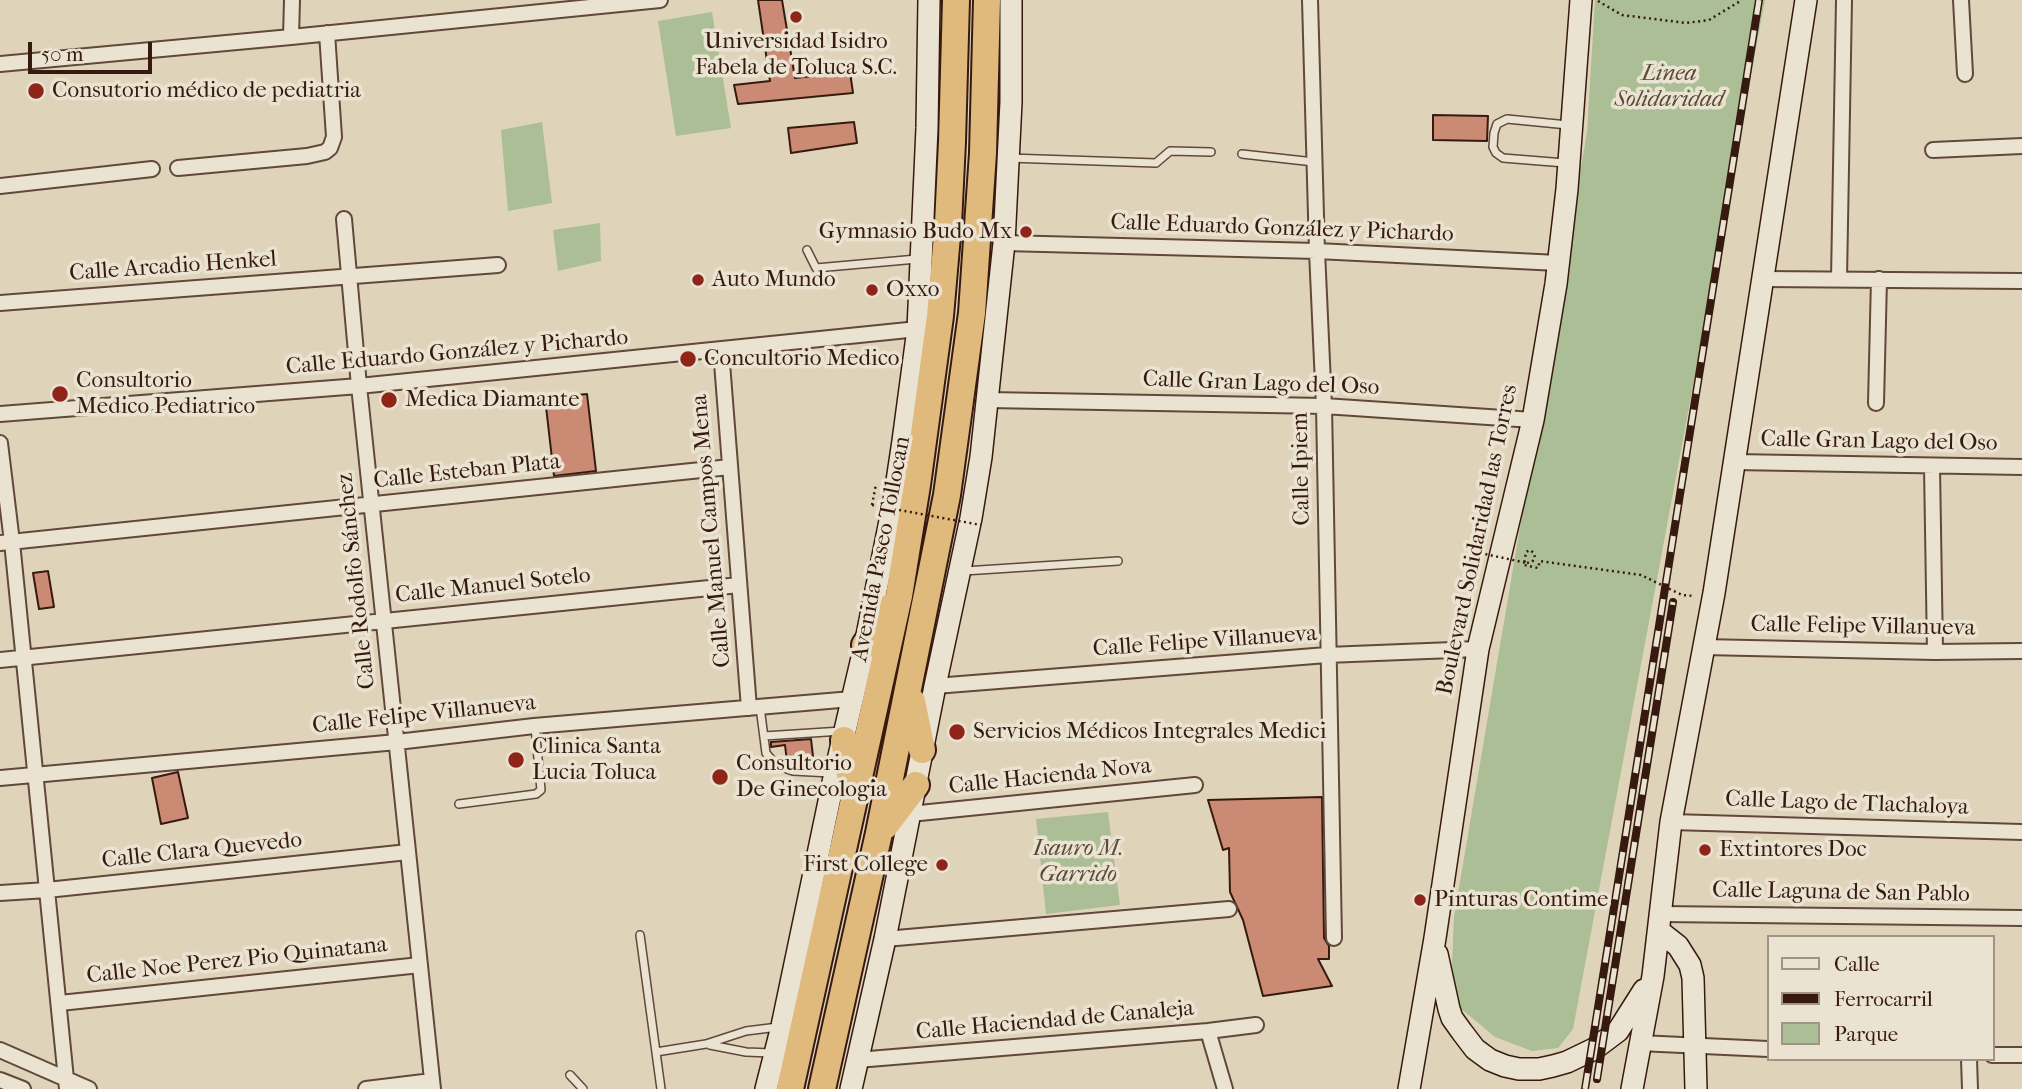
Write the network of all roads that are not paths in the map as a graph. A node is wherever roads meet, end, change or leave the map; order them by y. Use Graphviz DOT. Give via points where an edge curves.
graph roads {
  1 [pos="292,0"];
  2 [pos="660,0"];
  3 [pos="929,0"];
  4 [pos="956,0"];
  5 [pos="987,0"];
  6 [pos="1011,0"];
  7 [pos="1310,0"];
  8 [pos="1581,0"];
  9 [pos="1806,0"];
  10 [pos="1844,0"];
  11 [pos="1961,0"];
  12 [pos="629,2"];
  13 [pos="327,33"];
  14 [pos="291,37"];
  15 [pos="0,64"];
  16 [pos="1965,74"];
  17 [pos="1572,125"];
  18 [pos="2022,146"];
  19 [pos="1933,150"];
  20 [pos="1211,152"];
  21 [pos="1242,153"];
  22 [pos="1008,158"];
  23 [pos="1315,163"];
  24 [pos="1569,164"];
  25 [pos="178,168"];
  26 [pos="152,169"];
  27 [pos="0,186"];
  28 [pos="344,219"];
  29 [pos="1004,243"];
  30 [pos="807,250"];
  31 [pos="1317,251"];
  32 [pos="921,259"];
  33 [pos="1558,262"];
  34 [pos="498,265"];
  35 [pos="349,277"];
  36 [pos="1839,278"];
  37 [pos="1762,279"];
  38 [pos="1879,279"];
  39 [pos="2022,281"];
  40 [pos="0,303"];
  41 [pos="918,329"];
  42 [pos="721,350"];
  43 [pos="359,386"];
  44 [pos="988,400"];
  45 [pos="1876,403"];
  46 [pos="1324,406"];
  47 [pos="0,414"];
  48 [pos="1533,420"];
  49 [pos="0,443"];
  50 [pos="1734,462"];
  51 [pos="730,467"];
  52 [pos="1932,467"];
  53 [pos="2022,467"];
  54 [pos="372,505"];
  55 [pos="6,543"];
  56 [pos="1118,561"];
  57 [pos="960,571"];
  58 [pos="739,585"];
  59 [pos="899,596"];
  60 [pos="383,620"];
  61 [pos="865,645"];
  62 [pos="1703,647"];
  63 [pos="1478,649"];
  64 [pos="2022,651"];
  65 [pos="1935,652"];
  66 [pos="1327,655"];
  67 [pos="24,658"];
  68 [pos="0,660"];
  69 [pos="922,686"];
  70 [pos="852,699"];
  71 [pos="754,707"];
  72 [pos="534,726"];
  73 [pos="764,736"];
  74 [pos="845,736"];
  75 [pos="397,742"];
  76 [pos="922,750"];
  77 [pos="835,773"];
  78 [pos="35,774"];
  79 [pos="0,778"];
  80 [pos="916,785"];
  81 [pos="1195,785"];
  82 [pos="854,799"];
  83 [pos="459,804"];
  84 [pos="909,814"];
  85 [pos="1671,822"];
  86 [pos="2022,832"];
  87 [pos="879,834"];
  88 [pos="408,852"];
  89 [pos="47,890"];
  90 [pos="0,893"];
  91 [pos="1228,909"];
  92 [pos="2022,918"];
  93 [pos="1659,922"];
  94 [pos="640,935"];
  95 [pos="1334,938"];
  96 [pos="885,939"];
  97 [pos="1434,939"];
  98 [pos="420,965"];
  99 [pos="1653,976"];
  100 [pos="60,1003"];
  101 [pos="1256,1025"];
  102 [pos="782,1026"];
  103 [pos="1208,1031"];
  104 [pos="1639,1043"];
  105 [pos="706,1044"];
  106 [pos="1695,1047"];
  107 [pos="1766,1049"];
  108 [pos="0,1050"];
  109 [pos="656,1052"];
  110 [pos="775,1053"];
  111 [pos="1994,1055"];
  112 [pos="2022,1055"];
  113 [pos="857,1060"];
  114 [pos="1969,1061"];
  115 [pos="570,1075"];
  116 [pos="0,1080"];
  117 [pos="66,1084"];
  118 [pos="433,1085"];
  119 [pos="23,1089"];
  120 [pos="89,1089"];
  121 [pos="366,1089"];
  122 [pos="583,1089"];
  123 [pos="661,1089"];
  124 [pos="766,1089"];
  125 [pos="790,1089"];
  126 [pos="822,1089"];
  127 [pos="851,1089"];
  128 [pos="1225,1089"];
  129 [pos="1409,1089"];
  130 [pos="1632,1089"];
  131 [pos="1696,1089"];
  132 [pos="1970,1089"];
  1 -- 14 [label="street"];
  2 -- 12 [label="street"];
  3 -- 32 [label="main road, Avenida Paseo Tollocan"];
  4 -- 59 [label="highway, Avenida Paseo Tollocan" via="940,316"];
  5 -- 69 [label="highway" via="972,313"];
  6 -- 22 [label="main road"];
  7 -- 23 [label="street, Calle Ipiem"];
  8 -- 17 [label="main road, Boulevard Solidaridad las Torres"];
  9 -- 37 [label="main road"];
  10 -- 36 [label="street"];
  11 -- 16 [label="street"];
  12 -- 13 [label="street"];
  13 -- 14 [label="street"];
  13 -- 25 [label="street" via="334,136 330,148 307,156"];
  14 -- 15 [label="street"];
  17 -- 24 [label="main road, Boulevard Solidaridad las Torres"];
  17 -- 24 [label="lane" via="1507,119 1497,124 1494,133 1493,147 1503,158"];
  18 -- 19 [label="street"];
  20 -- 22 [label="lane" via="1170,151 1156,163"];
  21 -- 23 [label="lane"];
  22 -- 29 [label="main road"];
  23 -- 31 [label="street, Calle Ipiem"];
  24 -- 33 [label="main road, Boulevard Solidaridad las Torres"];
  26 -- 27 [label="street"];
  28 -- 35 [label="street, Calle Rodolfo Sánchez"];
  29 -- 31 [label="street, Calle Eduardo González y Pichardo"];
  29 -- 44 [label="main road"];
  30 -- 32 [label="lane" via="816,268"];
  31 -- 33 [label="street, Calle Eduardo González y Pichardo"];
  31 -- 46 [label="street, Calle Ipiem"];
  32 -- 41 [label="main road, Avenida Paseo Tollocan"];
  33 -- 48 [label="main road, Boulevard Solidaridad las Torres"];
  34 -- 35 [label="street, Calle Arcadio Henkel"];
  35 -- 40 [label="street, Calle Arcadio Henkel"];
  35 -- 43 [label="street, Calle Rodolfo Sánchez"];
  36 -- 37 [label="street"];
  36 -- 38 [label="street"];
  37 -- 50 [label="main road"];
  38 -- 39 [label="street"];
  38 -- 45 [label="street"];
  41 -- 42 [label="street, Calle Eduardo González y Pichardo"];
  41 -- 61 [label="main road, Avenida Paseo Tollocan" via="894,501"];
  42 -- 43 [label="street, Calle Eduardo González y Pichardo"];
  42 -- 51 [label="street, Calle Manuel Campos Mena"];
  43 -- 47 [label="street, Calle Eduardo González y Pichardo"];
  43 -- 54 [label="street, Calle Rodolfo Sánchez"];
  44 -- 46 [label="street, Calle Gran Lago del Oso"];
  44 -- 57 [label="main road"];
  46 -- 48 [label="street, Calle Gran Lago del Oso"];
  46 -- 66 [label="street, Calle Ipiem"];
  48 -- 63 [label="main road, Boulevard Solidaridad las Torres"];
  49 -- 55 [label="street"];
  50 -- 52 [label="street, Calle Gran Lago del Oso"];
  50 -- 62 [label="main road"];
  51 -- 54 [label="street, Calle Esteban Plata"];
  51 -- 58 [label="street, Calle Manuel Campos Mena"];
  52 -- 53 [label="street, Calle Gran Lago del Oso"];
  52 -- 65 [label="street"];
  54 -- 55 [label="street, Calle Esteban Plata"];
  54 -- 60 [label="street, Calle Rodolfo Sánchez"];
  55 -- 67 [label="street"];
  56 -- 57 [label="lane"];
  57 -- 69 [label="main road"];
  58 -- 60 [label="street, Calle Manuel Sotelo"];
  58 -- 71 [label="street, Calle Manuel Campos Mena"];
  59 -- 61 [label="highway"];
  59 -- 82 [label="highway, Avenida Paseo Tollocan"];
  60 -- 67 [label="street, Calle Manuel Sotelo"];
  60 -- 75 [label="street, Calle Rodolfo Sánchez"];
  61 -- 70 [label="main road, Avenida Paseo Tollocan"];
  62 -- 65 [label="street, Calle Felipe Villanueva"];
  62 -- 85 [label="main road"];
  63 -- 66 [label="street, Calle Felipe Villanueva"];
  63 -- 97 [label="main road, Boulevard Solidaridad las Torres"];
  64 -- 65 [label="street, Calle Felipe Villanueva"];
  66 -- 69 [label="street, Calle Felipe Villanueva"];
  66 -- 95 [label="street, Calle Ipiem"];
  67 -- 68 [label="street, Calle Manuel Sotelo"];
  67 -- 78 [label="street"];
  69 -- 76 [label="highway"];
  69 -- 87 [label="highway"];
  70 -- 71 [label="street, Calle Felipe Villanueva"];
  70 -- 74 [label="main road, Avenida Paseo Tollocan"];
  71 -- 72 [label="street, Calle Felipe Villanueva"];
  71 -- 73 [label="lane"];
  72 -- 75 [label="street, Calle Felipe Villanueva"];
  72 -- 83 [label="lane" via="541,790"];
  73 -- 74 [label="lane"];
  73 -- 77 [label="lane" via="766,753 776,765 793,771"];
  74 -- 77 [label="main road, Avenida Paseo Tollocan"];
  74 -- 82 [label="highway"];
  75 -- 78 [label="street, Calle Felipe Villanueva"];
  75 -- 88 [label="street, Calle Rodolfo Sánchez"];
  76 -- 80 [label="main road"];
  77 -- 102 [label="main road, Avenida Paseo Tollocan"];
  78 -- 79 [label="street, Calle Felipe Villanueva"];
  78 -- 89 [label="street"];
  80 -- 84 [label="main road"];
  80 -- 87 [label="highway"];
  81 -- 84 [label="street, Calle Hacienda Nova"];
  82 -- 125 [label="highway, Avenida Paseo Tollocan"];
  84 -- 96 [label="main road"];
  85 -- 86 [label="street, Calle Lago de Tlachaloya"];
  85 -- 93 [label="main road"];
  87 -- 126 [label="highway"];
  88 -- 89 [label="street, Calle Clara Quevedo"];
  88 -- 98 [label="street, Calle Rodolfo Sánchez"];
  89 -- 90 [label="street, Calle Clara Quevedo"];
  89 -- 100 [label="street"];
  91 -- 96 [label="street"];
  92 -- 93 [label="street, Calle Laguna de San Pablo"];
  93 -- 99 [label="main road"];
  93 -- 106 [label="main road" via="1690,965"];
  94 -- 109 [label="lane"];
  96 -- 113 [label="main road"];
  97 -- 99 [label="main road" via="1452,1018 1475,1049 1490,1060 1520,1069 1567,1062 1608,1040 1629,1017"];
  97 -- 129 [label="main road, Boulevard Solidaridad las Torres"];
  98 -- 100 [label="street, Calle Noe Perez Pio Quinatana"];
  98 -- 118 [label="street, Calle Rodolfo Sánchez"];
  99 -- 104 [label="main road"];
  100 -- 117 [label="street"];
  101 -- 103 [label="street, Calle Haciendad de Canaleja"];
  102 -- 105 [label="lane"];
  102 -- 110 [label="main road, Avenida Paseo Tollocan"];
  103 -- 113 [label="street, Calle Haciendad de Canaleja"];
  103 -- 128 [label="street"];
  104 -- 106 [label="street"];
  104 -- 130 [label="main road"];
  105 -- 109 [label="lane"];
  105 -- 110 [label="lane"];
  106 -- 107 [label="street"];
  106 -- 131 [label="main road"];
  108 -- 117 [label="street"];
  109 -- 123 [label="lane"];
  110 -- 124 [label="main road, Avenida Paseo Tollocan"];
  111 -- 112 [label="street"];
  113 -- 127 [label="main road"];
  114 -- 132 [label="street"];
  115 -- 122 [label="lane"];
  116 -- 119 [label="street"];
  117 -- 120 [label="street"];
  118 -- 121 [label="street"];
}
